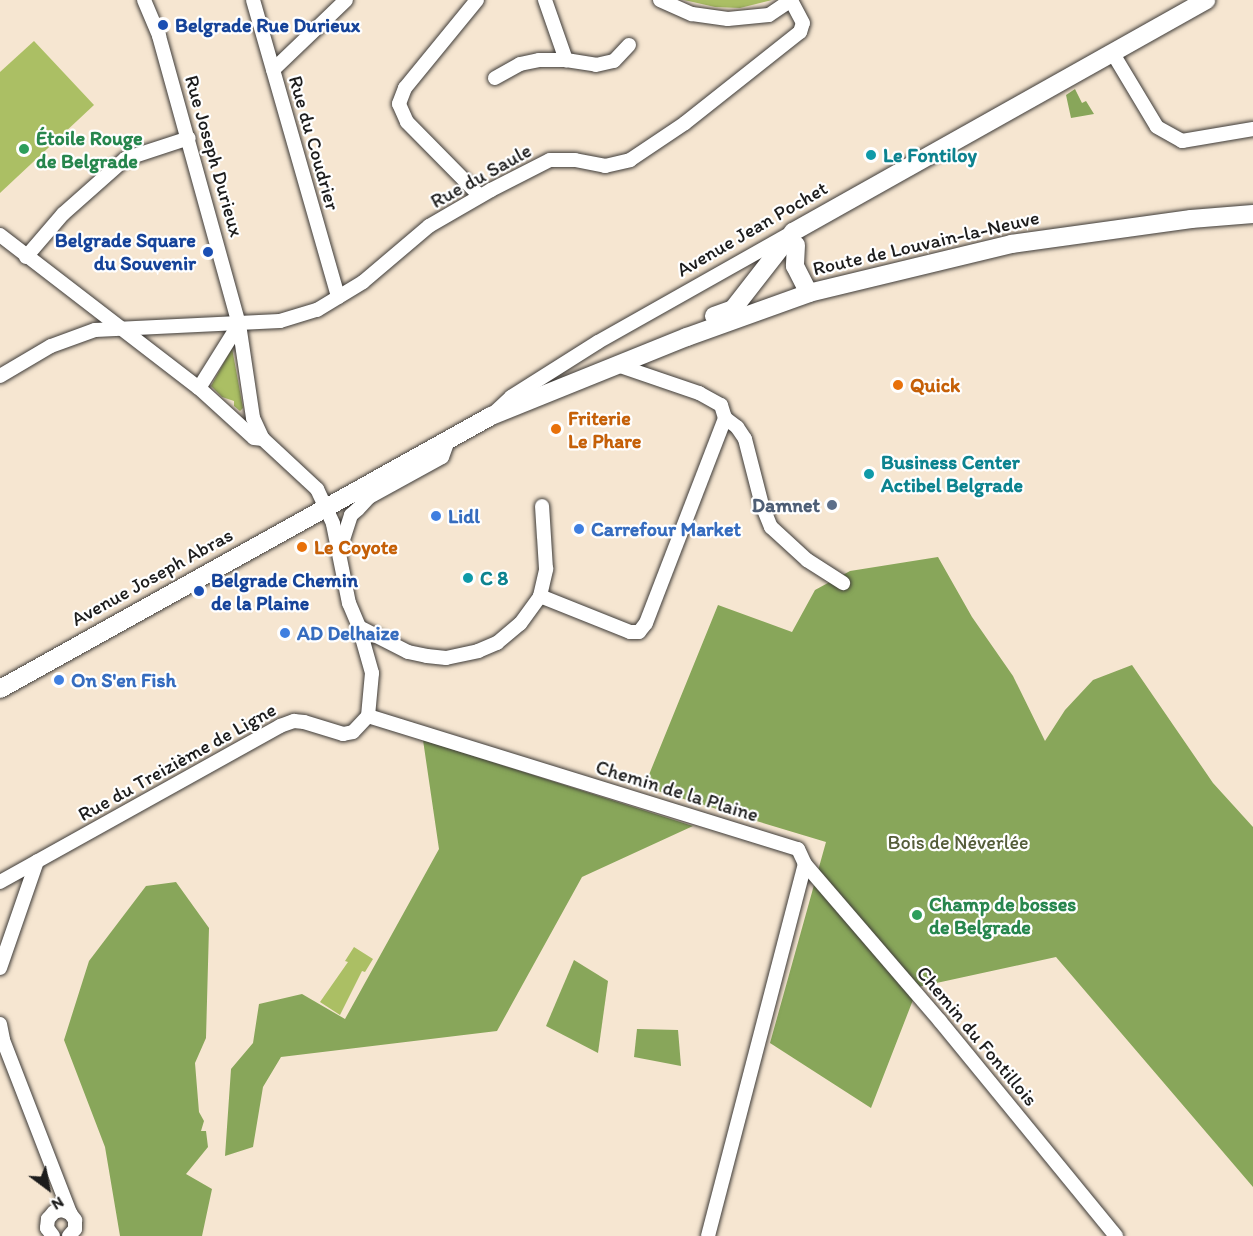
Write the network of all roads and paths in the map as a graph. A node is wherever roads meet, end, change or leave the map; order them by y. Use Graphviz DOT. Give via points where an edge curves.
graph roads {
  1 [pos="144,0"];
  2 [pos="253,0"];
  3 [pos="346,0"];
  4 [pos="477,0"];
  5 [pos="545,0"];
  6 [pos="660,0"];
  7 [pos="791,0"];
  8 [pos="1206,0"];
  9 [pos="629,45"];
  10 [pos="1112,52"];
  11 [pos="566,60"];
  12 [pos="273,70"];
  13 [pos="495,78"];
  14 [pos="1253,129"];
  15 [pos="189,138"];
  16 [pos="480,196"];
  17 [pos="1253,214"];
  18 [pos="0,235"];
  19 [pos="795,239"];
  20 [pos="26,257"];
  21 [pos="809,293"];
  22 [pos="338,297"];
  23 [pos="734,319"];
  24 [pos="239,324"];
  25 [pos="123,330"];
  26 [pos="687,337"];
  27 [pos="617,365"];
  28 [pos="0,376"];
  29 [pos="199,388"];
  30 [pos="491,416"];
  31 [pos="725,418"];
  32 [pos="449,438"];
  33 [pos="262,439"];
  34 [pos="326,506"];
  35 [pos="542,506"];
  36 [pos="339,554"];
  37 [pos="843,583"];
  38 [pos="540,596"];
  39 [pos="359,627"];
  40 [pos="0,689"];
  41 [pos="368,716"];
  42 [pos="37,861"];
  43 [pos="806,864"];
  44 [pos="0,882"];
  45 [pos="0,969"];
  46 [pos="0,1024"];
  47 [pos="57,1180"];
  48 [pos="70,1213"];
  49 [pos="50,1215"];
  50 [pos="52,1236"];
  51 [pos="69,1236"];
  52 [pos="708,1236"];
  53 [pos="1116,1236"];
  1 -- 15 [label="street, Rue Joseph Durieux" via="159,36"];
  2 -- 12 [label="street, Rue du Coudrier"];
  3 -- 12 [label="street"];
  4 -- 16 [label="street" via="405,88 399,104 407,122"];
  5 -- 11 [label="street"];
  6 -- 7 [label="street" via="692,14 728,19 769,15"];
  7 -- 16 [label="street, Rue du Saule" via="803,24 801,32 685,123 630,160 604,166 550,160"];
  8 -- 10 [label="main road, Avenue Jean Pochet"];
  9 -- 11 [label="street" via="614,61 596,64"];
  10 -- 14 [label="street" via="1157,127 1182,141"];
  10 -- 19 [label="main road, Avenue Jean Pochet"];
  10 -- 19 [label="main road" via="817,231"];
  11 -- 13 [label="street" via="520,64"];
  12 -- 22 [label="street, Rue du Coudrier"];
  15 -- 20 [label="street" via="125,159 63,214"];
  15 -- 24 [label="street, Rue Joseph Durieux"];
  16 -- 22 [label="street, Rue du Saule" via="429,226 363,282"];
  17 -- 21 [label="main road, Route de Louvain-la-Neuve" via="1011,244"];
  18 -- 20 [label="street"];
  19 -- 21 [label="main road" via="795,266"];
  19 -- 23 [label="main road"];
  19 -- 26 [label="main road" via="733,309 697,324"];
  19 -- 30 [label="street, Avenue Jean Pochet" via="598,342 511,397"];
  20 -- 25 [label="street"];
  21 -- 23 [label="main road, Route de Louvain-la-Neuve"];
  22 -- 24 [label="street, Rue du Saule" via="317,310 280,321"];
  23 -- 26 [label="main road, Route de Louvain-la-Neuve"];
  24 -- 25 [label="street, Rue du Saule"];
  24 -- 29 [label="street"];
  24 -- 33 [label="street, Rue Joseph Durieux" via="253,418"];
  25 -- 28 [label="street, Rue du Saule" via="94,330 73,337"];
  25 -- 29 [label="street"];
  26 -- 27 [label="main road, Route de Louvain-la-Neuve"];
  27 -- 30 [label="main road"];
  27 -- 31 [label="street" via="699,393 720,405"];
  29 -- 33 [label="street" via="254,438"];
  30 -- 32 [label="main road, Avenue Jean Pochet"];
  31 -- 37 [label="street" via="745,439 771,527 807,560"];
  31 -- 38 [label="street" via="646,623 639,632 630,632"];
  32 -- 34 [label="main road, Avenue Jean Pochet"];
  32 -- 36 [label="street" via="442,457 369,497 351,515"];
  33 -- 34 [label="street" via="316,489"];
  34 -- 36 [label="street"];
  34 -- 40 [label="main road, Avenue Joseph Abras"];
  35 -- 38 [label="street" via="546,569"];
  36 -- 39 [label="street" via="349,603"];
  38 -- 39 [label="street" via="520,624 497,643 446,657 408,652"];
  39 -- 41 [label="street" via="372,673"];
  41 -- 42 [label="street, Rue du Treizième de Ligne" via="353,732 343,734 304,722 280,726"];
  41 -- 43 [label="street, Chemin de la Plaine" via="798,849"];
  42 -- 44 [label="street"];
  42 -- 45 [label="street"];
  43 -- 52 [label="street"];
  43 -- 53 [label="street, Chemin du Fontillois"];
  46 -- 47 [label="street"];
  47 -- 48 [label="street"];
  47 -- 49 [label="street"];
  48 -- 49 [label="street" via="62,1210"];
  48 -- 51 [label="street" via="75,1225"];
  49 -- 50 [label="street" via="47,1228"];
}
